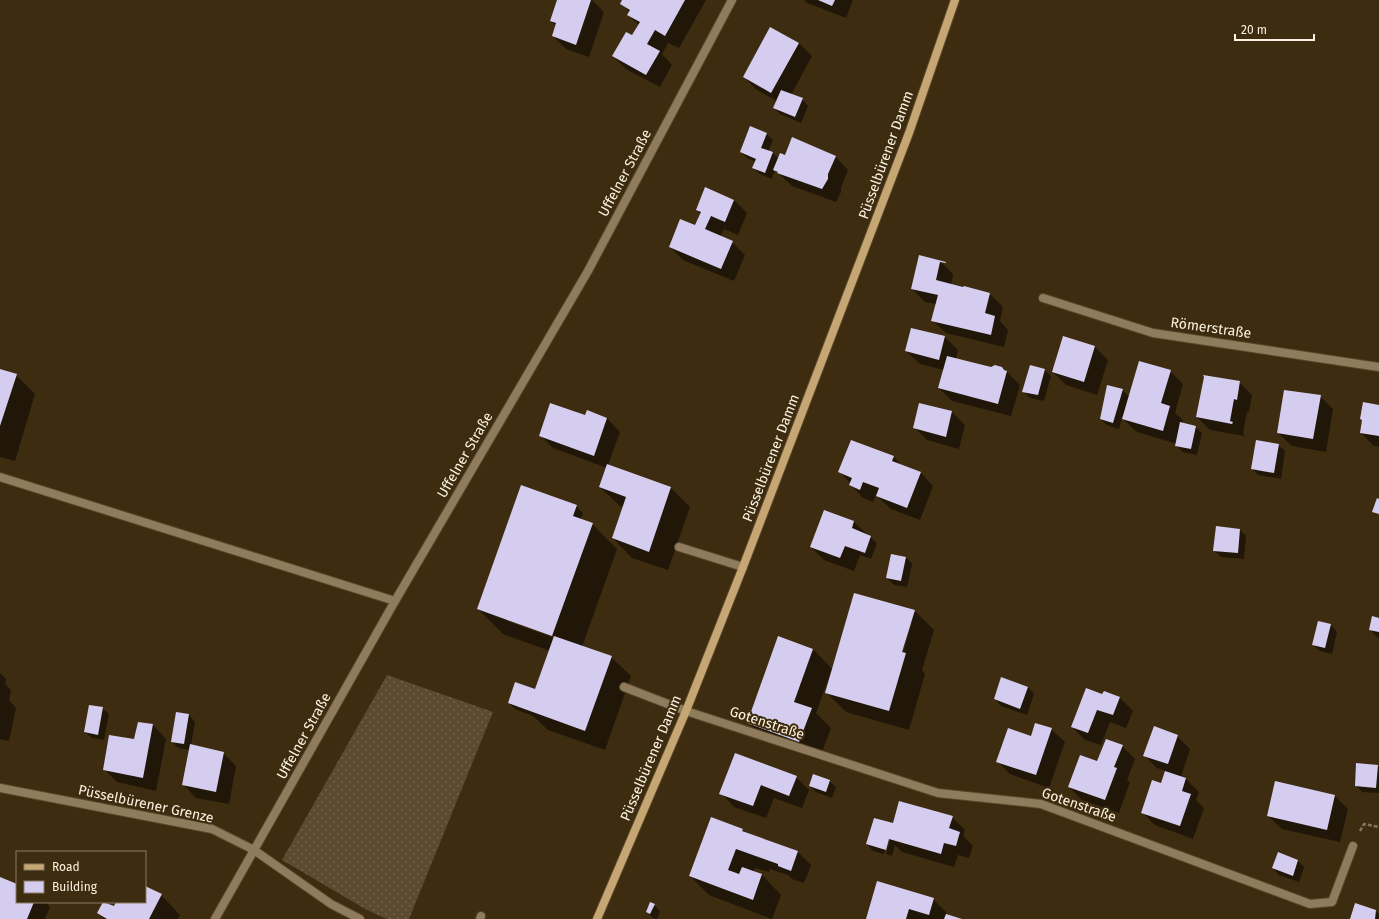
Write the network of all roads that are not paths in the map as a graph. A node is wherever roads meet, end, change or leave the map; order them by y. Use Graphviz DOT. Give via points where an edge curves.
graph roads {
  1 [pos="732,0"];
  2 [pos="955,0"];
  3 [pos="1043,298"];
  4 [pos="1379,366"];
  5 [pos="0,477"];
  6 [pos="679,547"];
  7 [pos="743,567"];
  8 [pos="395,601"];
  9 [pos="624,687"];
  10 [pos="686,711"];
  11 [pos="0,788"];
  12 [pos="1353,846"];
  13 [pos="254,850"];
  14 [pos="215,919"];
  15 [pos="360,919"];
  16 [pos="597,919"];
  1 -- 8 [label="street, Uffelner Straße" via="588,271"];
  2 -- 7 [label="main road, Püsselbürener Damm" via="908,133"];
  3 -- 4 [label="street, Römerstraße" via="1152,333"];
  5 -- 8 [label="street"];
  6 -- 7 [label="street"];
  7 -- 10 [label="main road, Püsselbürener Damm"];
  8 -- 13 [label="street, Uffelner Straße"];
  9 -- 10 [label="street"];
  10 -- 12 [label="street, Gotenstraße" via="938,792 1041,804 1310,904 1332,902"];
  10 -- 16 [label="main road, Püsselbürener Damm"];
  11 -- 13 [label="street, Püsselbürener Grenze" via="212,829"];
  13 -- 14 [label="street, Uffelner Straße"];
  13 -- 15 [label="street, Püsselbürener Grenze" via="331,904"];
}
